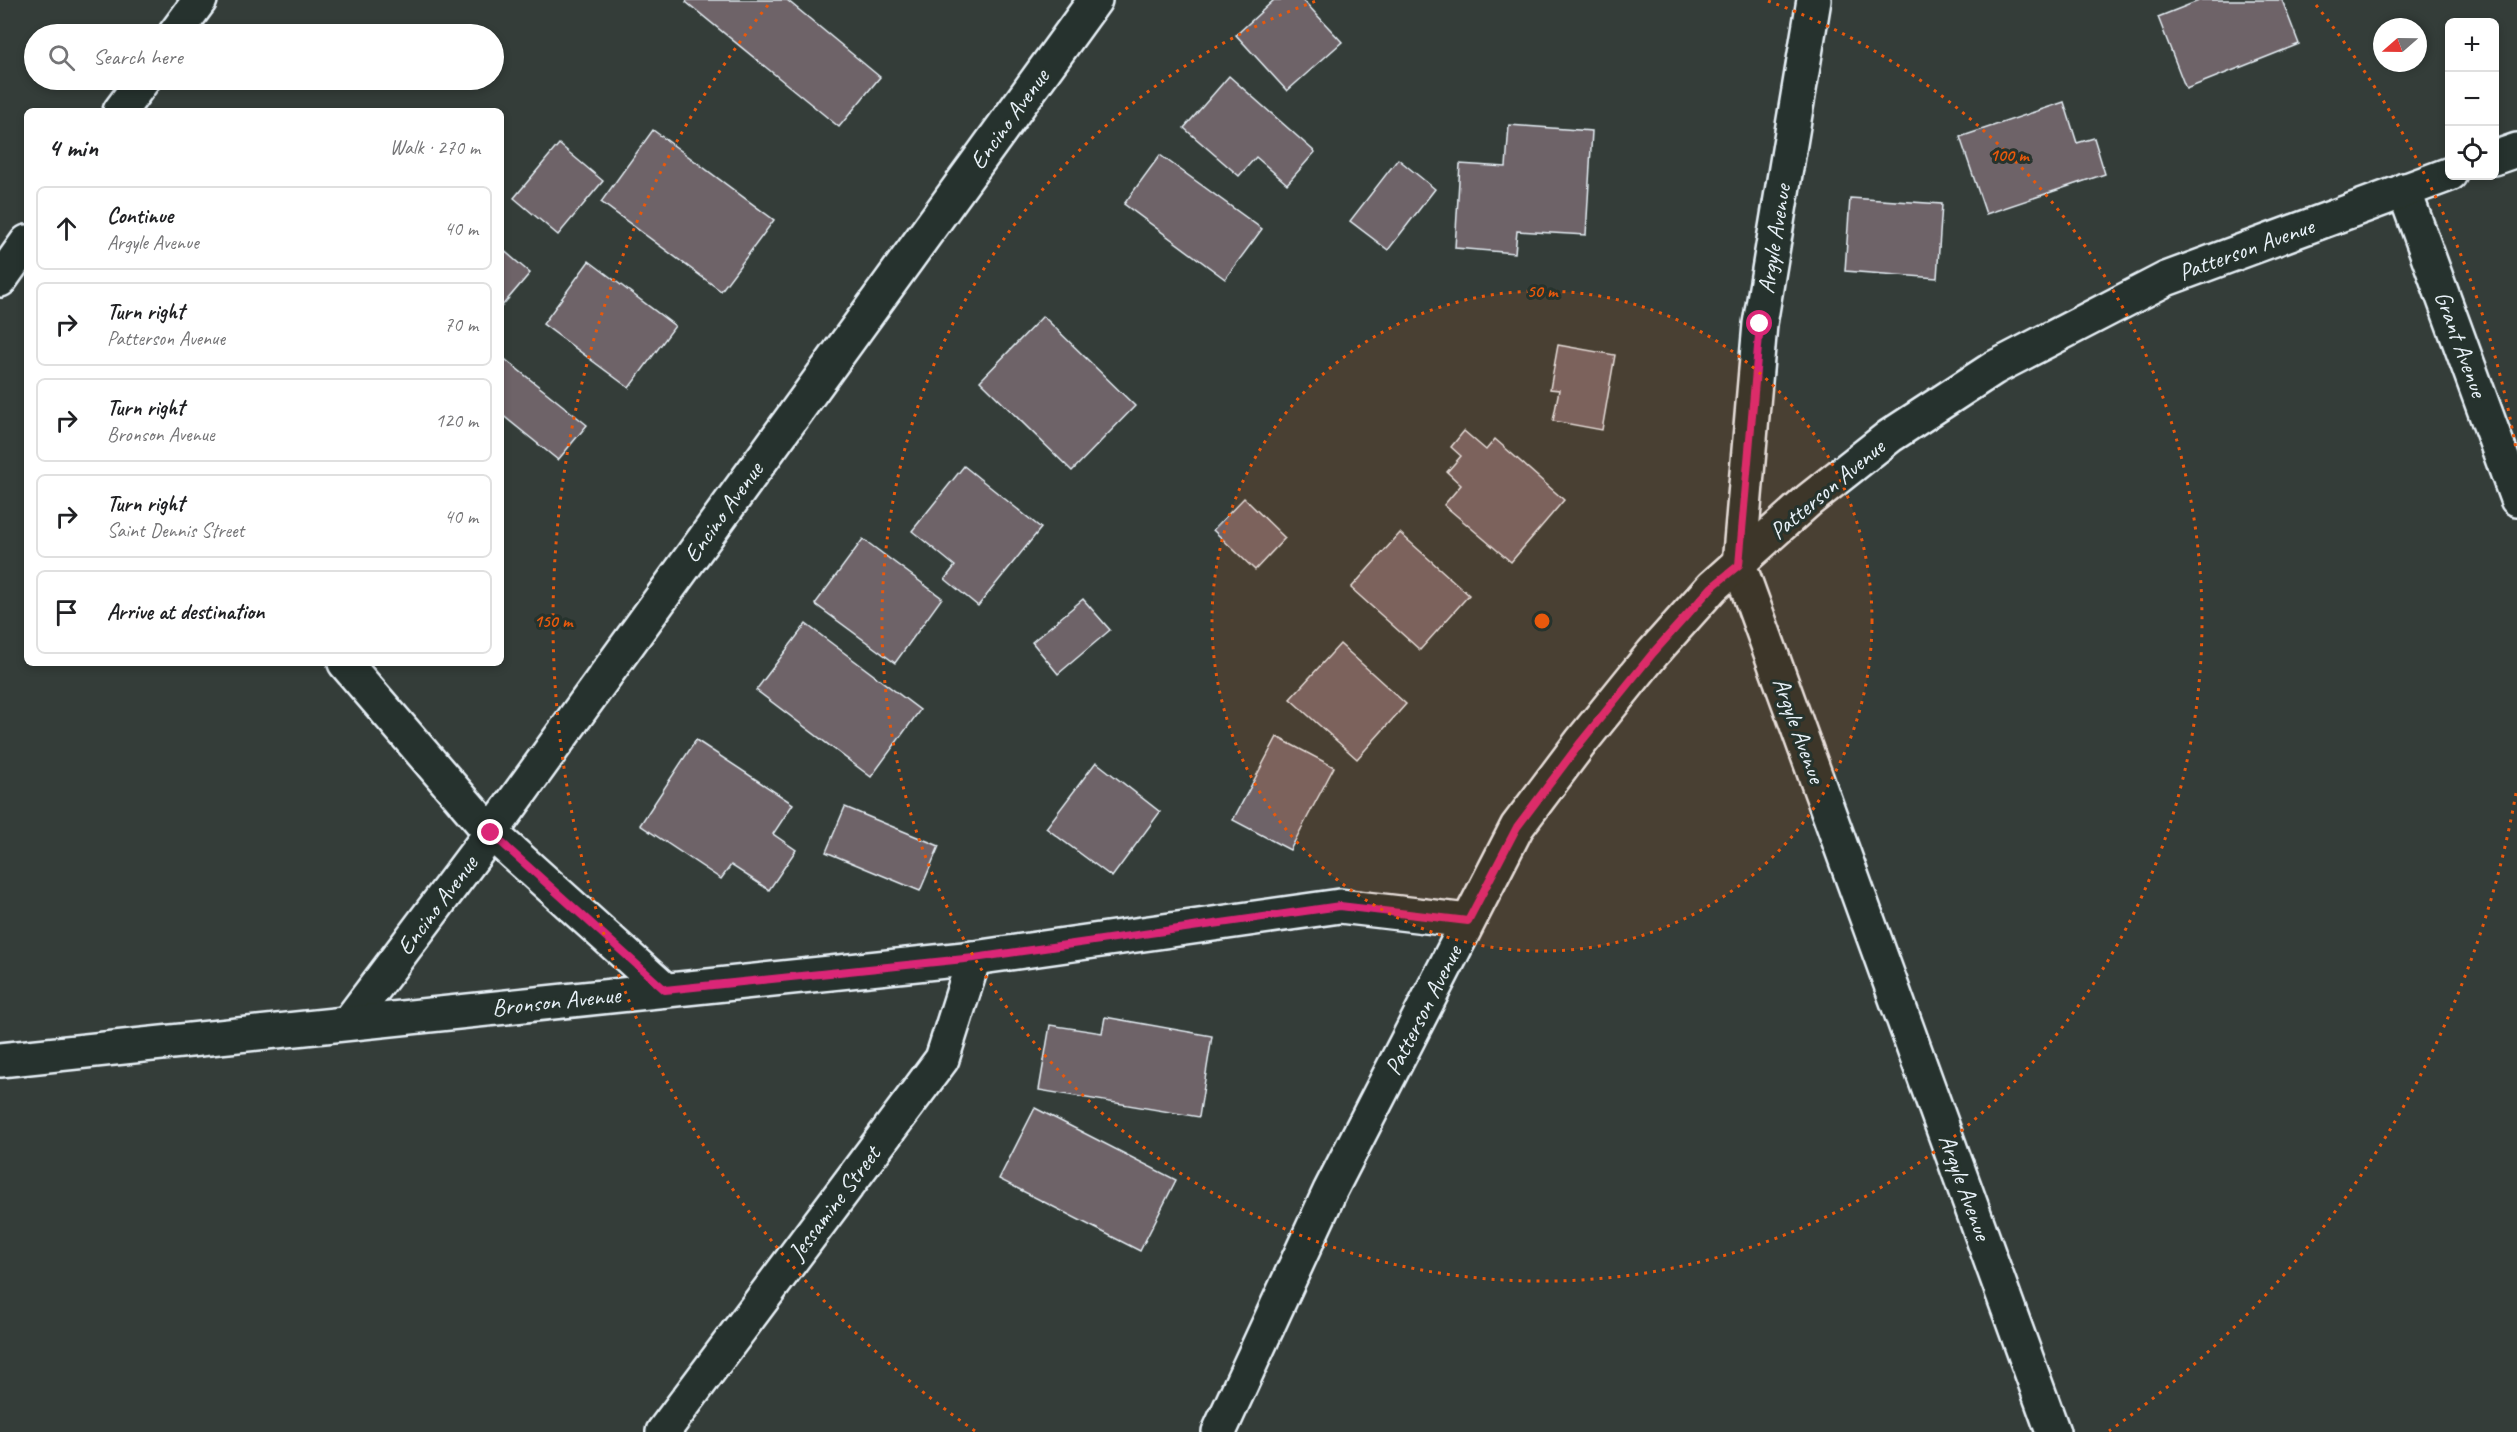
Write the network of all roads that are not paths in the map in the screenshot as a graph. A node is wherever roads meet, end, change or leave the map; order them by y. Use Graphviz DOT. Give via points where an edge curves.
graph roads {
  1 [pos="200,0"];
  2 [pos="1095,0"];
  3 [pos="1814,0"];
  4 [pos="182,24"];
  5 [pos="136,90"];
  6 [pos="122,108"];
  7 [pos="2517,150"];
  8 [pos="2499,156"];
  9 [pos="2445,176"];
  10 [pos="2404,190"];
  11 [pos="2517,499"];
  12 [pos="1739,565"];
  13 [pos="348,666"];
  14 [pos="491,833"];
  15 [pos="1468,921"];
  16 [pos="974,958"];
  17 [pos="665,990"];
  18 [pos="349,1022"];
  19 [pos="0,1060"];
  20 [pos="663,1432"];
  21 [pos="1219,1432"];
  22 [pos="2053,1432"];
  1 -- 4 [label="street"];
  2 -- 14 [label="street, Encino Avenue"];
  3 -- 12 [label="street, Argyle Avenue" via="1760,324"];
  5 -- 6 [label="street"];
  7 -- 8 [label="street"];
  9 -- 10 [label="street, Patterson Avenue"];
  10 -- 11 [label="street, Grant Avenue"];
  10 -- 12 [label="street, Patterson Avenue" via="2166,279 1994,368 1890,436 1809,500"];
  12 -- 15 [label="street, Patterson Avenue" via="1712,587 1653,653 1581,742 1517,827"];
  12 -- 22 [label="street, Argyle Avenue"];
  13 -- 14 [label="street"];
  14 -- 17 [label="street"];
  14 -- 18 [label="street, Encino Avenue"];
  15 -- 16 [label="street, Bronson Avenue" via="1340,906"];
  15 -- 21 [label="street, Patterson Avenue" via="1330,1191"];
  16 -- 17 [label="street, Bronson Avenue"];
  16 -- 20 [label="street, Jessamine Street" via="942,1059"];
  17 -- 18 [label="street, Bronson Avenue"];
  18 -- 19 [label="street, Bronson Avenue"];
}
